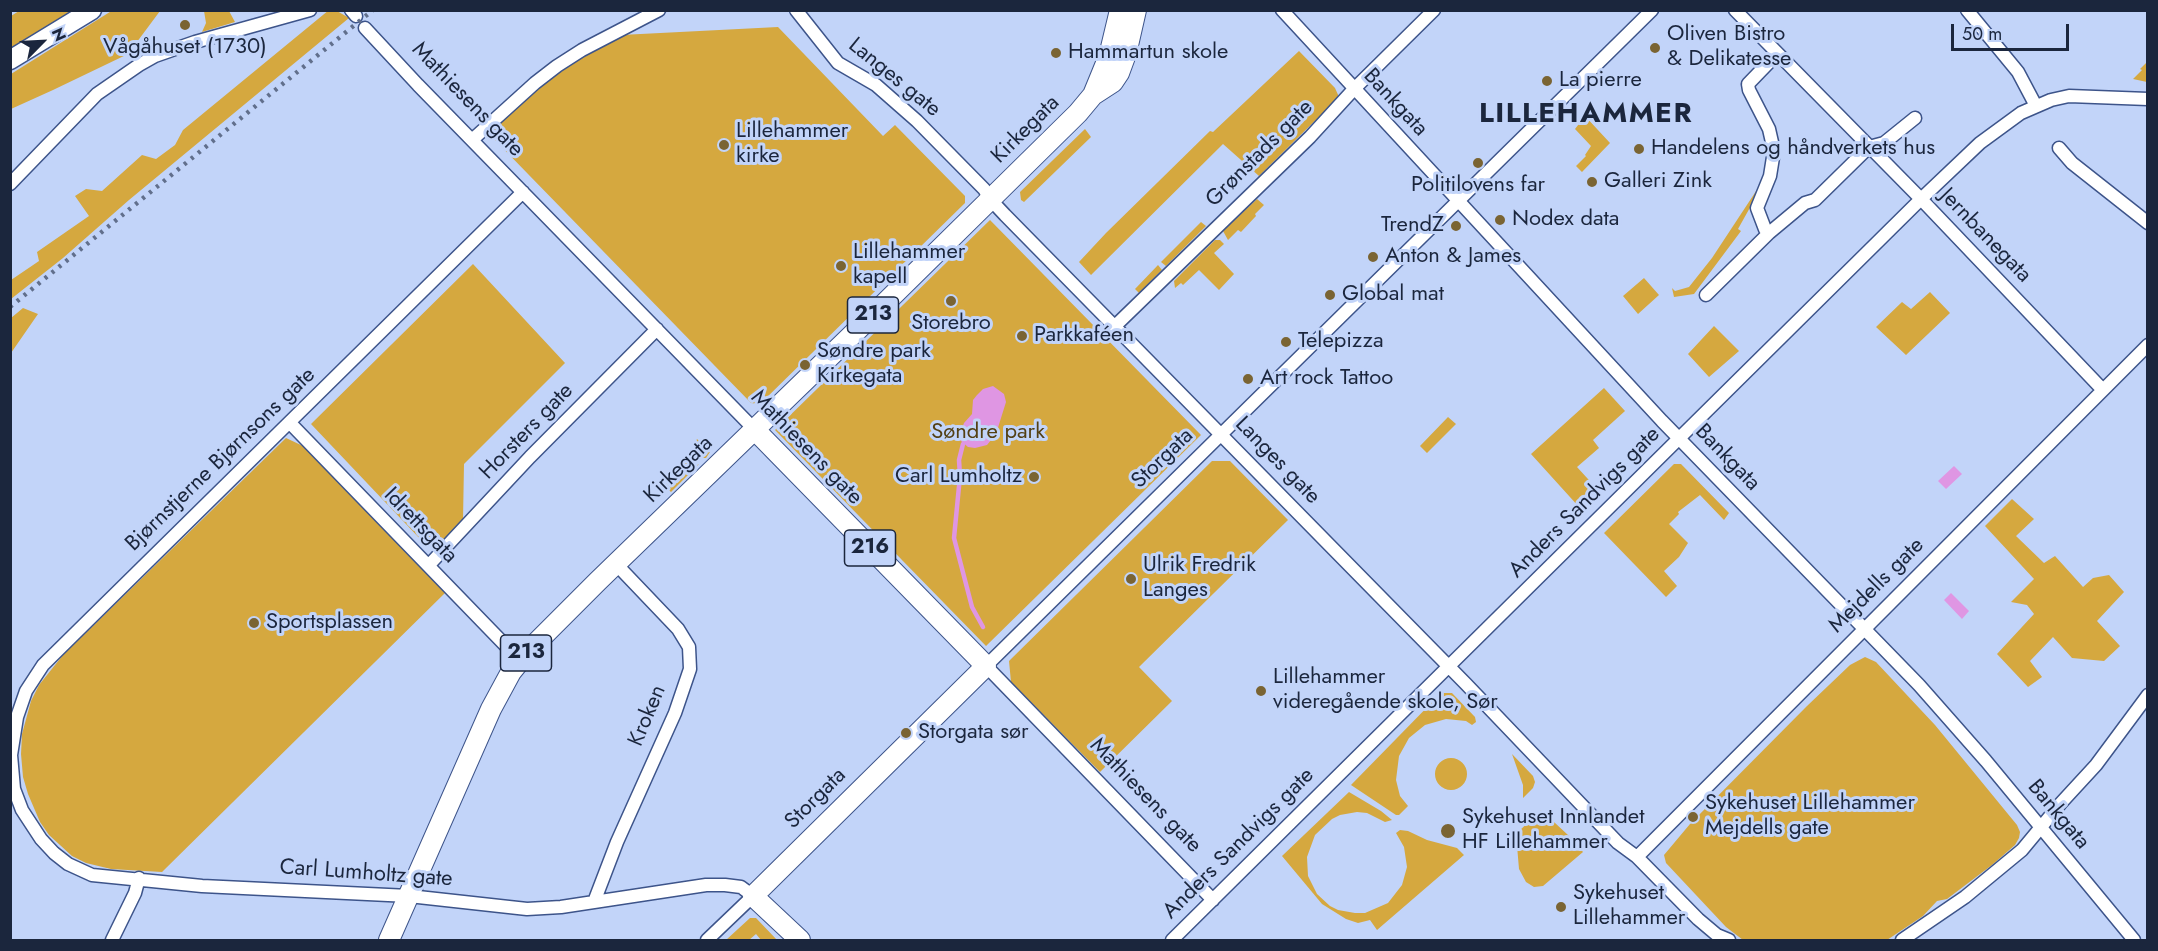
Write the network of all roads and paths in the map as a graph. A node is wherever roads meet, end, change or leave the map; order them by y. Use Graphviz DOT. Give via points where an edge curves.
graph roads {
  1 [pos="92,10"];
  2 [pos="310,10"];
  3 [pos="659,10"];
  4 [pos="796,10"];
  5 [pos="1120,10"];
  6 [pos="1136,10"];
  7 [pos="1282,10"];
  8 [pos="1434,10"];
  9 [pos="1652,10"];
  10 [pos="1736,10"];
  11 [pos="1966,10"];
  12 [pos="365,28"];
  13 [pos="1777,54"];
  14 [pos="10,60"];
  15 [pos="1354,89"];
  16 [pos="1093,95"];
  17 [pos="2148,99"];
  18 [pos="2036,106"];
  19 [pos="1915,118"];
  20 [pos="472,140"];
  21 [pos="1869,147"];
  22 [pos="2059,148"];
  23 [pos="10,184"];
  24 [pos="523,192"];
  25 [pos="990,199"];
  26 [pos="1921,200"];
  27 [pos="1457,201"];
  28 [pos="2148,223"];
  29 [pos="1769,233"];
  30 [pos="1706,295"];
  31 [pos="1114,327"];
  32 [pos="657,329"];
  33 [pos="2148,345"];
  34 [pos="2102,389"];
  35 [pos="290,423"];
  36 [pos="755,430"];
  37 [pos="1222,435"];
  38 [pos="1679,439"];
  39 [pos="616,564"];
  40 [pos="429,565"];
  41 [pos="1864,628"];
  42 [pos="522,657"];
  43 [pos="986,666"];
  44 [pos="1448,666"];
  45 [pos="2148,695"];
  46 [pos="12,791"];
  47 [pos="2042,828"];
  48 [pos="1636,857"];
  49 [pos="139,878"];
  50 [pos="409,896"];
  51 [pos="753,896"];
  52 [pos="1212,900"];
  53 [pos="594,902"];
  54 [pos="112,940"];
  55 [pos="389,940"];
  56 [pos="707,940"];
  57 [pos="800,940"];
  58 [pos="1172,940"];
  59 [pos="1729,940"];
  60 [pos="1902,940"];
  61 [pos="2134,940"];
  1 -- 14 [label="street"];
  2 -- 23 [label="street" via="155,56 97,94"];
  3 -- 20 [label="street" via="557,66"];
  4 -- 25 [label="street, Langes gate" via="838,63 876,85 910,114"];
  5 -- 16 [label="main road, 213" via="1109,56"];
  6 -- 16 [label="main road, 213" via="1119,73"];
  7 -- 15 [label="street, Bankgata"];
  8 -- 15 [label="street, Grønstads gate"];
  9 -- 27 [label="street, Storgata"];
  10 -- 13 [label="street, Jernbanegata"];
  11 -- 18 [label="street" via="2018,72"];
  12 -- 20 [label="street, Mathiesens gate"];
  13 -- 21 [label="street, Jernbanegata"];
  13 -- 29 [label="street" via="1748,84 1774,151 1770,176 1757,208"];
  15 -- 27 [label="street, Bankgata"];
  15 -- 31 [label="street, Grønstads gate"];
  16 -- 25 [label="main road, Kirkegata / 213"];
  17 -- 18 [label="street, Anders Sandvigs gate" via="2069,96"];
  18 -- 26 [label="street, Anders Sandvigs gate" via="1980,143"];
  19 -- 21 [label="street" via="1884,143"];
  20 -- 24 [label="street, Mathiesens gate"];
  21 -- 26 [label="street, Jernbanegata"];
  21 -- 29 [label="street" via="1815,200 1805,203"];
  22 -- 28 [label="street" via="2072,163"];
  24 -- 32 [label="street, Mathiesens gate"];
  24 -- 35 [label="street, Bjørnstjerne Bjørnsons gate"];
  25 -- 31 [label="street, Langes gate"];
  25 -- 36 [label="main road, Kirkegata / 213"];
  26 -- 34 [label="street, Jernbanegata"];
  26 -- 38 [label="street, Anders Sandvigs gate"];
  27 -- 37 [label="street, Storgata"];
  27 -- 38 [label="street, Bankgata"];
  29 -- 30 [label="street"];
  31 -- 37 [label="street, Langes gate"];
  32 -- 36 [label="street, Mathiesens gate"];
  32 -- 40 [label="street, Horsters gate" via="530,456"];
  33 -- 34 [label="street, Mejdells gate"];
  34 -- 41 [label="street, Mejdells gate"];
  35 -- 40 [label="street, Idrettsgata"];
  35 -- 46 [label="street, Bjørnstjerne Bjørnsons gate" via="100,606 34,676 20,704 15,727"];
  36 -- 39 [label="main road, Kirkegata / 213"];
  36 -- 43 [label="main road, Mathiesens gate / 216"];
  37 -- 43 [label="street, Storgata"];
  37 -- 44 [label="street, Langes gate"];
  38 -- 41 [label="street, Bankgata"];
  38 -- 44 [label="street, Anders Sandvigs gate"];
  39 -- 42 [label="main road, Kirkegata / 213"];
  39 -- 53 [label="street, Kroken" via="678,629 689,648 690,669"];
  40 -- 42 [label="street, Idrettsgata" via="506,646"];
  41 -- 47 [label="street, Bankgata" via="1986,760"];
  41 -- 48 [label="street, Mejdells gate"];
  42 -- 50 [label="main road, Kirkegata / 213" via="495,700"];
  43 -- 51 [label="main road, Storgata"];
  43 -- 52 [label="street, Mathiesens gate"];
  44 -- 48 [label="street, Langes gate" via="1618,843"];
  44 -- 52 [label="street, Anders Sandvigs gate"];
  45 -- 47 [label="street"];
  46 -- 49 [label="street, Carl Lumholtz gate" via="31,825 68,864 92,874"];
  47 -- 60 [label="street" via="2022,850 1965,897"];
  47 -- 61 [label="street, Bankgata"];
  48 -- 59 [label="street, Langes gate" via="1698,919"];
  49 -- 50 [label="street, Carl Lumholtz gate"];
  49 -- 54 [label="street"];
  50 -- 53 [label="street, Carl Lumholtz gate" via="526,909"];
  50 -- 55 [label="main road, Kirkegata / 213"];
  51 -- 53 [label="street, Carl Lumholtz gate" via="741,887 706,885"];
  51 -- 56 [label="street, Storgata"];
  51 -- 57 [label="main road"];
  52 -- 58 [label="street, Anders Sandvigs gate"];
}
